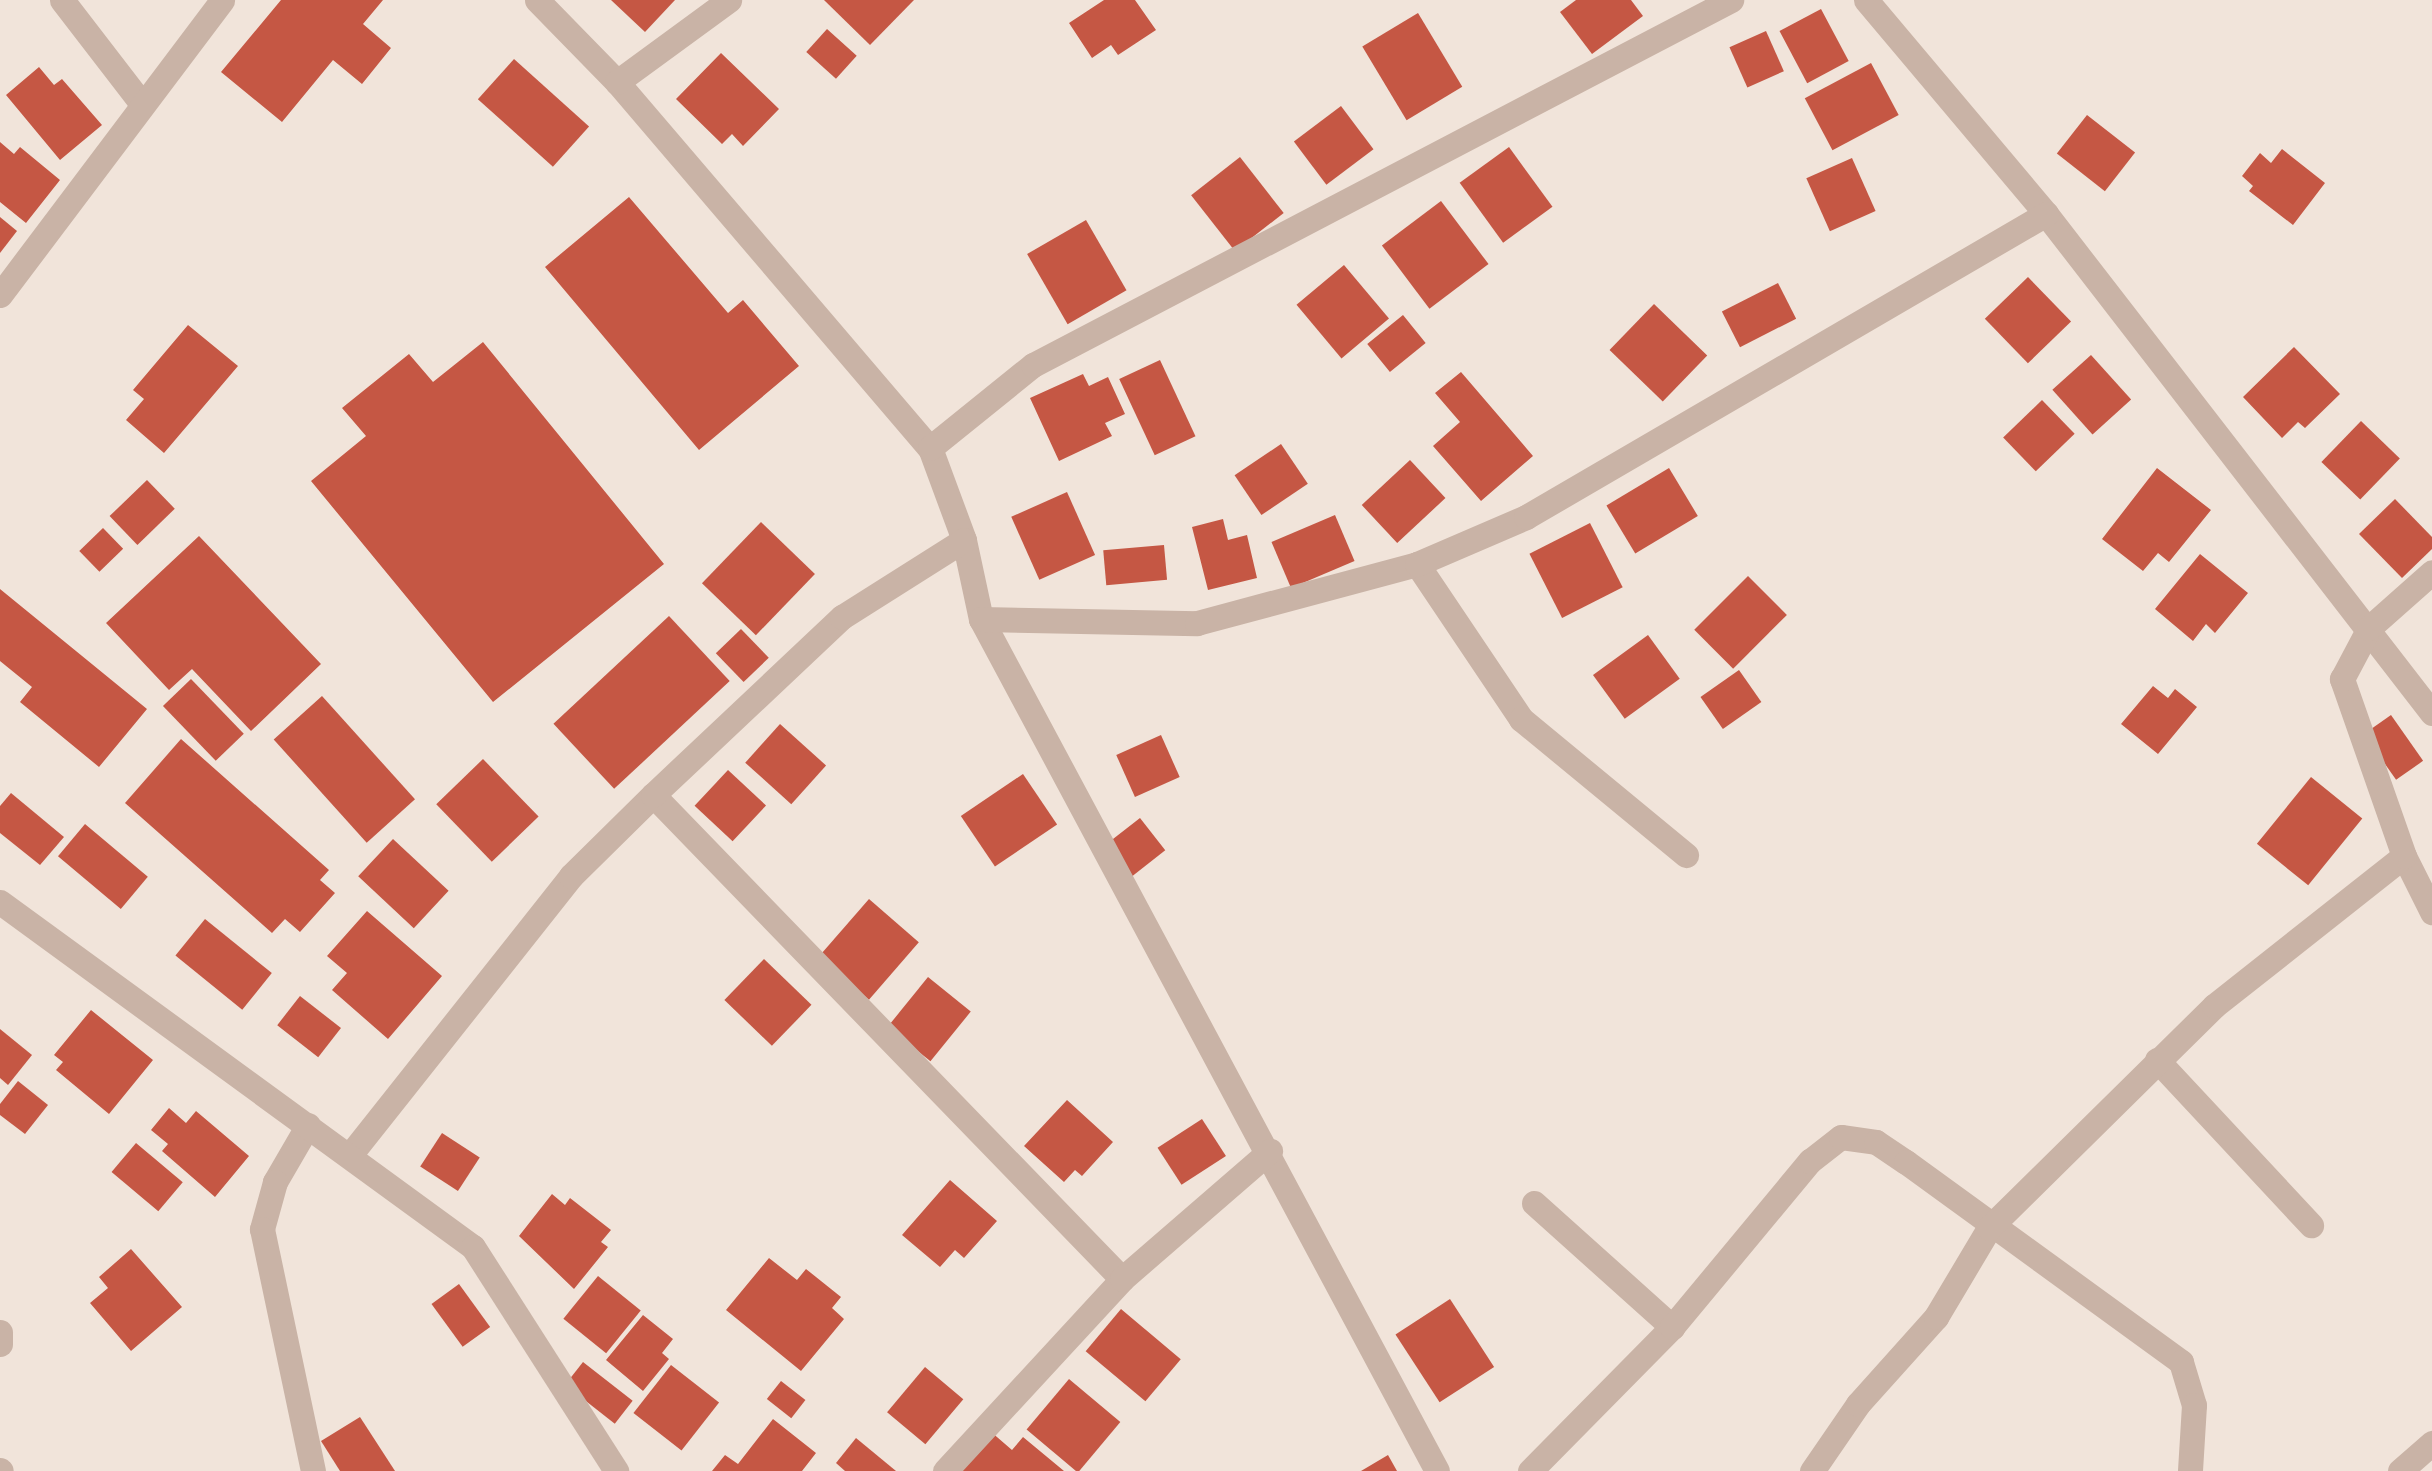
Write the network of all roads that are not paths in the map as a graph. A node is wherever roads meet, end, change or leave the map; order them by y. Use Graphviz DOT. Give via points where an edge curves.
graph roads {
  1 [pos="62,0"];
  2 [pos="222,0"];
  3 [pos="537,0"];
  4 [pos="729,0"];
  5 [pos="1731,0"];
  6 [pos="1866,0"];
  7 [pos="617,82"];
  8 [pos="142,104"];
  9 [pos="2046,214"];
  10 [pos="0,295"];
  11 [pos="930,448"];
  12 [pos="964,540"];
  13 [pos="1418,564"];
  14 [pos="2432,572"];
  15 [pos="981,619"];
  16 [pos="2369,628"];
  17 [pos="2432,714"];
  18 [pos="652,794"];
  19 [pos="1686,855"];
  20 [pos="2404,856"];
  21 [pos="0,902"];
  22 [pos="2432,912"];
  23 [pos="2157,1060"];
  24 [pos="308,1125"];
  25 [pos="1270,1151"];
  26 [pos="350,1155"];
  27 [pos="1534,1203"];
  28 [pos="2311,1225"];
  29 [pos="1989,1228"];
  30 [pos="1122,1278"];
  31 [pos="1672,1327"];
  32 [pos="0,1332"];
  33 [pos="0,1344"];
  34 [pos="2432,1444"];
  35 [pos="313,1471"];
  36 [pos="616,1471"];
  37 [pos="945,1471"];
  38 [pos="1437,1471"];
  39 [pos="1530,1471"];
  40 [pos="1812,1471"];
  41 [pos="2190,1471"];
  42 [pos="2400,1471"];
  1 -- 8 [label="street"];
  2 -- 8 [label="street"];
  3 -- 7 [label="street"];
  4 -- 7 [label="street"];
  5 -- 11 [label="street" via="1033,364"];
  6 -- 9 [label="street"];
  7 -- 11 [label="street"];
  8 -- 10 [label="street"];
  9 -- 13 [label="street" via="1526,517"];
  9 -- 16 [label="street"];
  11 -- 12 [label="street"];
  12 -- 15 [label="street"];
  12 -- 18 [label="street" via="842,617"];
  13 -- 15 [label="street" via="1197,624"];
  13 -- 19 [label="street" via="1521,719"];
  14 -- 16 [label="street"];
  15 -- 25 [label="street"];
  16 -- 17 [label="street"];
  16 -- 20 [label="street" via="2346,663 2344,696"];
  18 -- 26 [label="street" via="571,876"];
  18 -- 30 [label="street"];
  20 -- 22 [label="street"];
  20 -- 23 [label="street" via="2214,1006"];
  21 -- 24 [label="street"];
  23 -- 28 [label="street"];
  23 -- 29 [label="street"];
  24 -- 26 [label="street"];
  24 -- 35 [label="street" via="275,1182 262,1229"];
  25 -- 30 [label="street"];
  25 -- 38 [label="street"];
  26 -- 36 [label="street" via="473,1247"];
  27 -- 31 [label="street"];
  29 -- 31 [label="street" via="1876,1142 1841,1137 1777,1198"];
  29 -- 40 [label="street" via="1936,1317 1858,1404"];
  29 -- 41 [label="street" via="2180,1362 2194,1405"];
  30 -- 37 [label="street"];
  31 -- 39 [label="street"];
  32 -- 33 [label="street"];
  34 -- 42 [label="street"];
}
